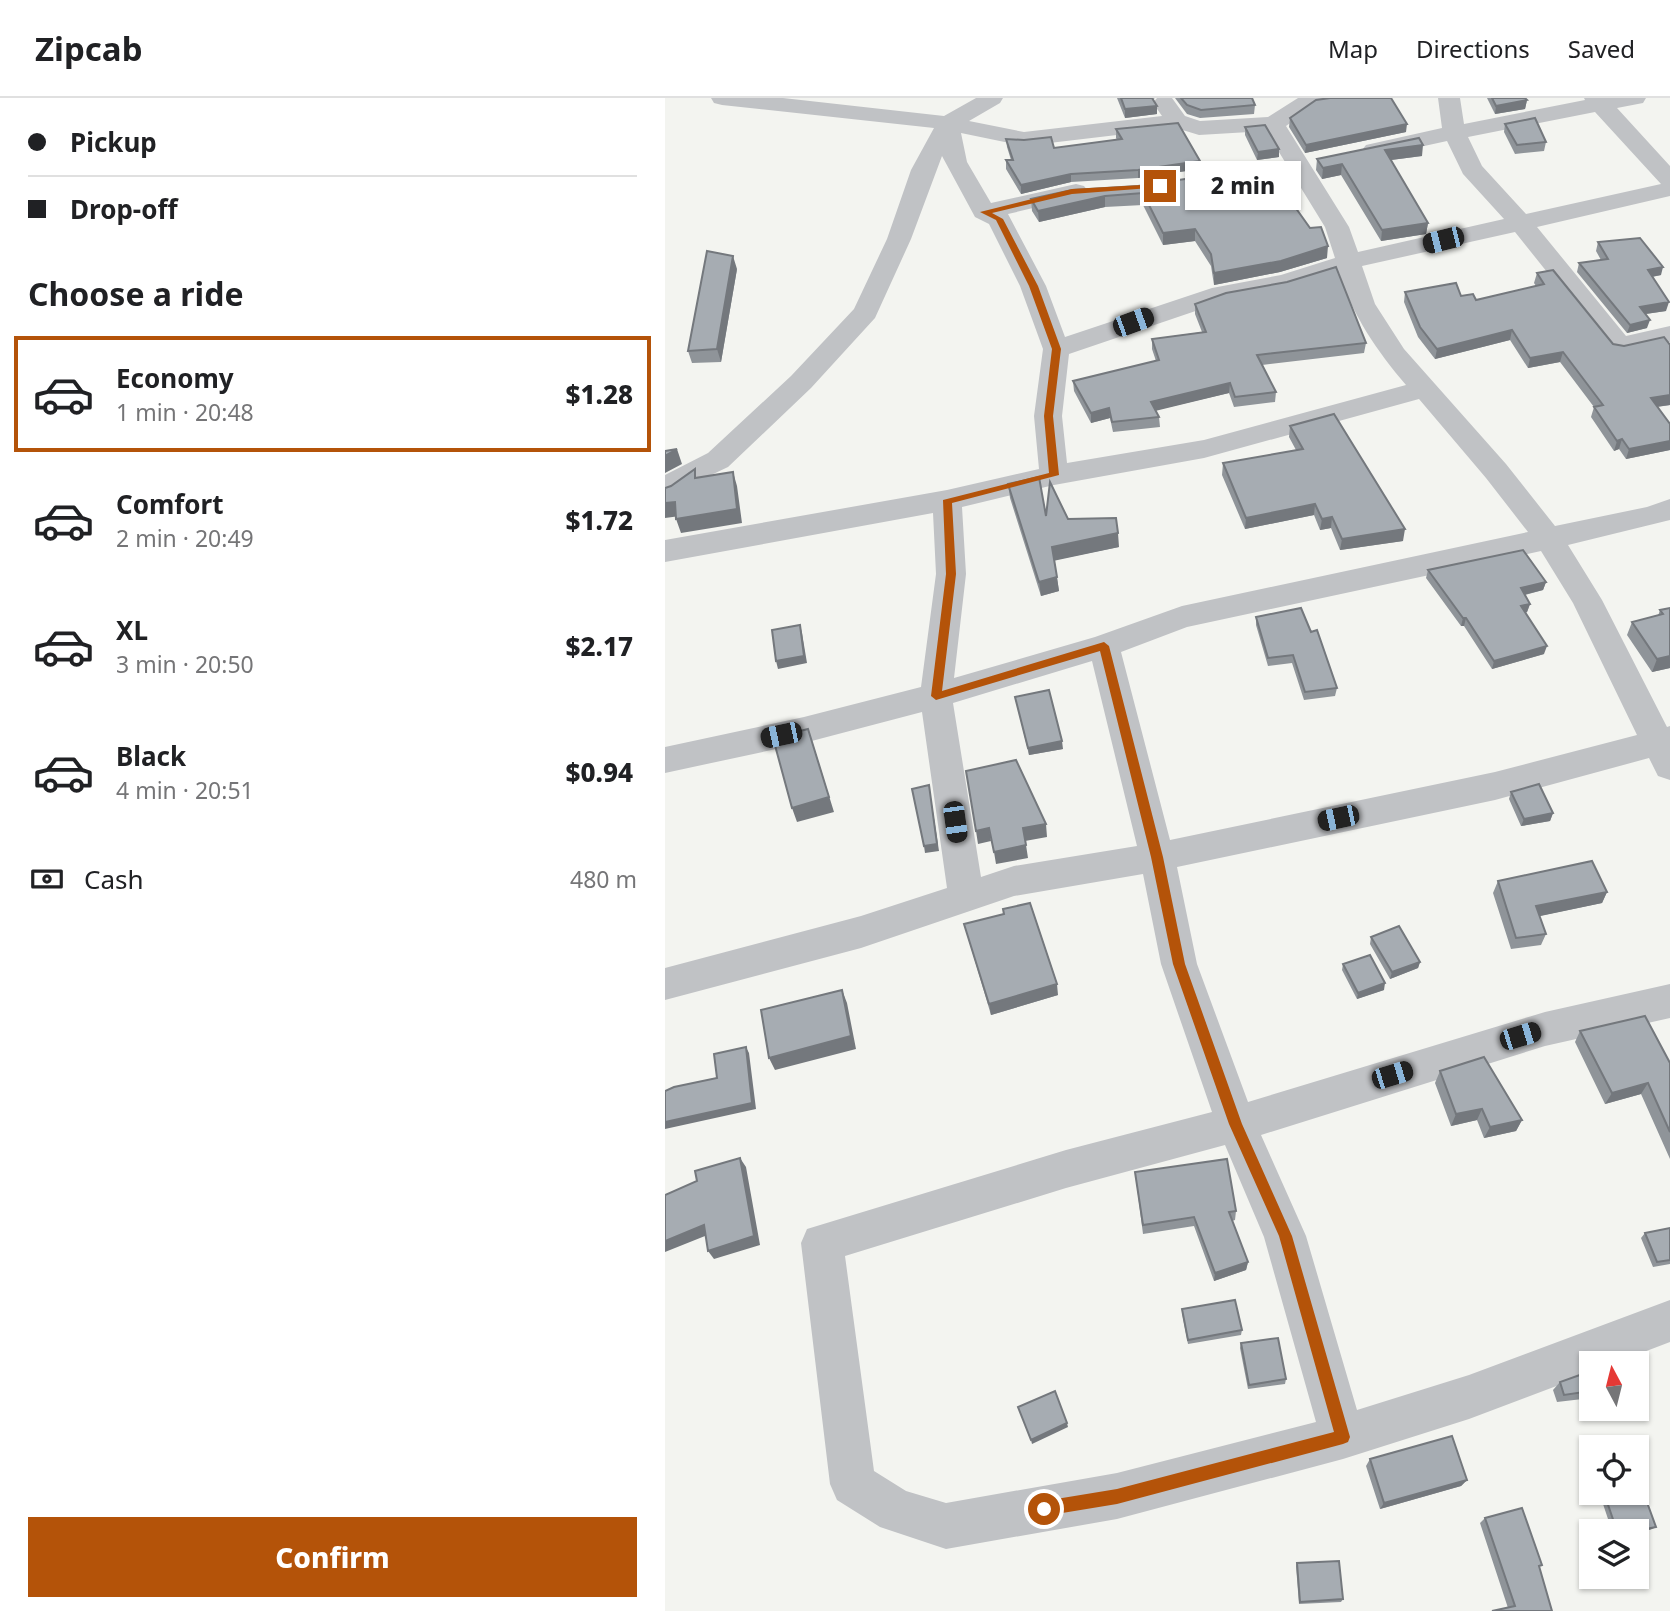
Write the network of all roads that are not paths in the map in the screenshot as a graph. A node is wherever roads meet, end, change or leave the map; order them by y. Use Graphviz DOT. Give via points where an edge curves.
graph roads {
  1 [pos="722,98"];
  2 [pos="992,98"];
  3 [pos="1161,98"];
  4 [pos="1314,98"];
  5 [pos="1449,98"];
  6 [pos="1635,98"];
  7 [pos="1597,101"];
  8 [pos="1177,121"];
  9 [pos="948,123"];
  10 [pos="1273,124"];
  11 [pos="1454,131"];
  12 [pos="1348,155"];
  13 [pos="1670,180"];
  14 [pos="1670,189"];
  15 [pos="1099,190"];
  16 [pos="984,212"];
  17 [pos="1520,222"];
  18 [pos="1349,262"];
  19 [pos="1670,334"];
  20 [pos="1056,349"];
  21 [pos="1424,389"];
  22 [pos="1054,475"];
  23 [pos="665,491"];
  24 [pos="947,500"];
  25 [pos="1670,509"];
  26 [pos="1548,538"];
  27 [pos="665,551"];
  28 [pos="1104,646"];
  29 [pos="936,696"];
  30 [pos="1666,749"];
  31 [pos="665,760"];
  32 [pos="1157,857"];
  33 [pos="966,897"];
  34 [pos="665,985"];
  35 [pos="1670,1001"];
  36 [pos="1236,1124"];
  37 [pos="1670,1321"];
  38 [pos="1343,1437"];
  1 -- 9 [label="street"];
  2 -- 9 [label="street"];
  3 -- 8 [label="street"];
  4 -- 10 [label="street"];
  5 -- 11 [label="street"];
  6 -- 7 [label="street"];
  7 -- 11 [label="street"];
  7 -- 13 [label="street"];
  8 -- 9 [label="street" via="1024,139"];
  8 -- 10 [label="street" via="1199,128"];
  9 -- 16 [label="street" via="955,162"];
  9 -- 23 [label="street" via="923,170 866,312 801,382 717,460 678,479"];
  10 -- 18 [label="street" via="1337,227"];
  11 -- 12 [label="street"];
  11 -- 17 [label="street" via="1471,169"];
  14 -- 17 [label="street"];
  15 -- 16 [label="street"];
  16 -- 20 [label="street" via="999,219 1033,286"];
  17 -- 18 [label="street"];
  17 -- 19 [label="street" via="1620,346"];
  18 -- 20 [label="street" via="1286,282 1183,305"];
  18 -- 21 [label="street" via="1362,304"];
  20 -- 22 [label="street" via="1048,416"];
  21 -- 22 [label="street" via="1205,449"];
  21 -- 26 [label="street"];
  22 -- 24 [label="street"];
  24 -- 27 [label="street"];
  24 -- 29 [label="street" via="951,574"];
  25 -- 26 [label="street"];
  26 -- 28 [label="street" via="1182,617"];
  26 -- 30 [label="street" via="1587,600"];
  28 -- 29 [label="street"];
  28 -- 32 [label="street"];
  29 -- 31 [label="street"];
  29 -- 33 [label="street"];
  30 -- 32 [label="street"];
  32 -- 33 [label="street" via="1014,881"];
  32 -- 36 [label="street" via="1179,964"];
  33 -- 34 [label="street" via="861,932"];
  35 -- 36 [label="street" via="1545,1029"];
  36 -- 38 [label="street" via="1285,1236"];
  36 -- 38 [label="street" via="1066,1169 822,1243 853,1484 896,1511 946,1526 1117,1496"];
  37 -- 38 [label="street" via="1469,1397"];
}
